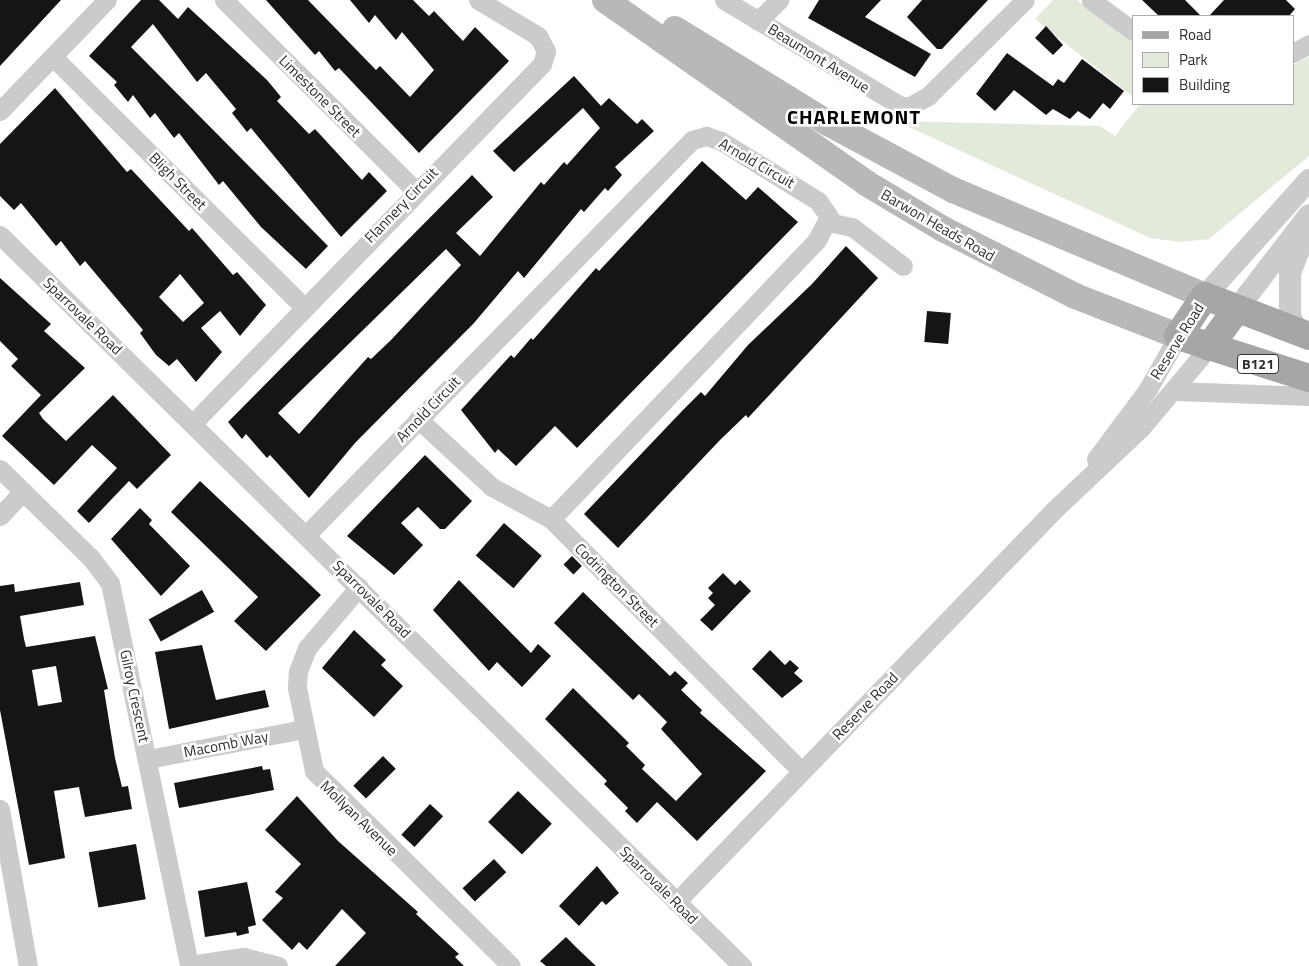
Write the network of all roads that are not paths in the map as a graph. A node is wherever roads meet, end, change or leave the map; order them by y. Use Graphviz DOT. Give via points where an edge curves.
graph roads {
  1 [pos="107,0"];
  2 [pos="224,0"];
  3 [pos="478,0"];
  4 [pos="605,0"];
  5 [pos="627,0"];
  6 [pos="724,0"];
  7 [pos="779,0"];
  8 [pos="1025,0"];
  9 [pos="1091,0"];
  10 [pos="758,20"];
  11 [pos="1132,30"];
  12 [pos="1309,44"];
  13 [pos="1294,52"];
  14 [pos="53,57"];
  15 [pos="0,110"];
  16 [pos="1309,180"];
  17 [pos="416,191"];
  18 [pos="1309,215"];
  19 [pos="828,222"];
  20 [pos="1309,227"];
  21 [pos="0,235"];
  22 [pos="903,266"];
  23 [pos="1205,296"];
  24 [pos="303,306"];
  25 [pos="1237,308"];
  26 [pos="1303,334"];
  27 [pos="1178,336"];
  28 [pos="1208,347"];
  29 [pos="1309,378"];
  30 [pos="1175,390"];
  31 [pos="1309,396"];
  32 [pos="418,419"];
  33 [pos="193,423"];
  34 [pos="0,469"];
  35 [pos="23,491"];
  36 [pos="1054,510"];
  37 [pos="0,516"];
  38 [pos="551,519"];
  39 [pos="307,534"];
  40 [pos="359,587"];
  41 [pos="304,729"];
  42 [pos="148,760"];
  43 [pos="801,771"];
  44 [pos="0,809"];
  45 [pos="676,902"];
  46 [pos="28,966"];
  47 [pos="189,966"];
  48 [pos="278,966"];
  49 [pos="511,966"];
  50 [pos="742,966"];
  1 -- 14 [label="street"];
  2 -- 17 [label="street, Limestone Street"];
  3 -- 17 [label="street, Flannery Circuit" via="537,34 545,46 545,59"];
  4 -- 27 [label="main road, Barwon Heads Road" via="866,183 943,229 1075,296"];
  5 -- 23 [label="main road" via="828,123 907,166 1000,212"];
  6 -- 10 [label="street, Beaumont Avenue"];
  7 -- 10 [label="street"];
  8 -- 10 [label="street, Beaumont Avenue" via="928,96 910,106 887,101"];
  9 -- 11 [label="street"];
  12 -- 13 [label="street"];
  14 -- 15 [label="street"];
  14 -- 24 [label="street, Bligh Street"];
  16 -- 23 [label="street, Reserve Road"];
  17 -- 24 [label="street, Flannery Circuit"];
  18 -- 25 [label="street, Reserve Road"];
  19 -- 22 [label="street" via="855,229"];
  19 -- 32 [label="street, Arnold Circuit" via="825,207 798,187 721,141 706,136 695,138"];
  19 -- 38 [label="street" via="817,240"];
  20 -- 26 [label="street" via="1290,273 1290,316"];
  21 -- 33 [label="street, Sparrovale Road"];
  23 -- 25 [label="main road"];
  23 -- 27 [label="main road, Reserve Road"];
  24 -- 33 [label="street, Flannery Circuit"];
  25 -- 26 [label="main road"];
  25 -- 28 [label="main road, Reserve Road"];
  27 -- 28 [label="main road, Barwon Heads Road"];
  27 -- 36 [label="street, Reserve Road" via="1142,396"];
  28 -- 29 [label="main road, Barwon Heads Road / B121"];
  28 -- 30 [label="street, Reserve Road"];
  30 -- 31 [label="street"];
  30 -- 36 [label="street, Reserve Road" via="1141,428"];
  32 -- 38 [label="street, Codrington Street" via="492,487"];
  32 -- 39 [label="street, Arnold Circuit"];
  33 -- 39 [label="street, Sparrovale Road"];
  34 -- 35 [label="street, Gilroy Crescent"];
  35 -- 37 [label="street"];
  35 -- 42 [label="street, Gilroy Crescent" via="110,582"];
  36 -- 43 [label="street, Reserve Road"];
  38 -- 43 [label="street, Codrington Street"];
  39 -- 40 [label="street, Sparrovale Road"];
  40 -- 41 [label="street, Mollyan Avenue" via="313,640 301,660 297,688"];
  40 -- 45 [label="street, Sparrovale Road"];
  41 -- 42 [label="street, Macomb Way"];
  41 -- 49 [label="street, Mollyan Avenue" via="318,777"];
  42 -- 47 [label="street, Gilroy Crescent"];
  43 -- 45 [label="street, Reserve Road"];
  44 -- 46 [label="street"];
  45 -- 50 [label="street, Sparrovale Road"];
  47 -- 48 [label="street" via="243,957"];
}
